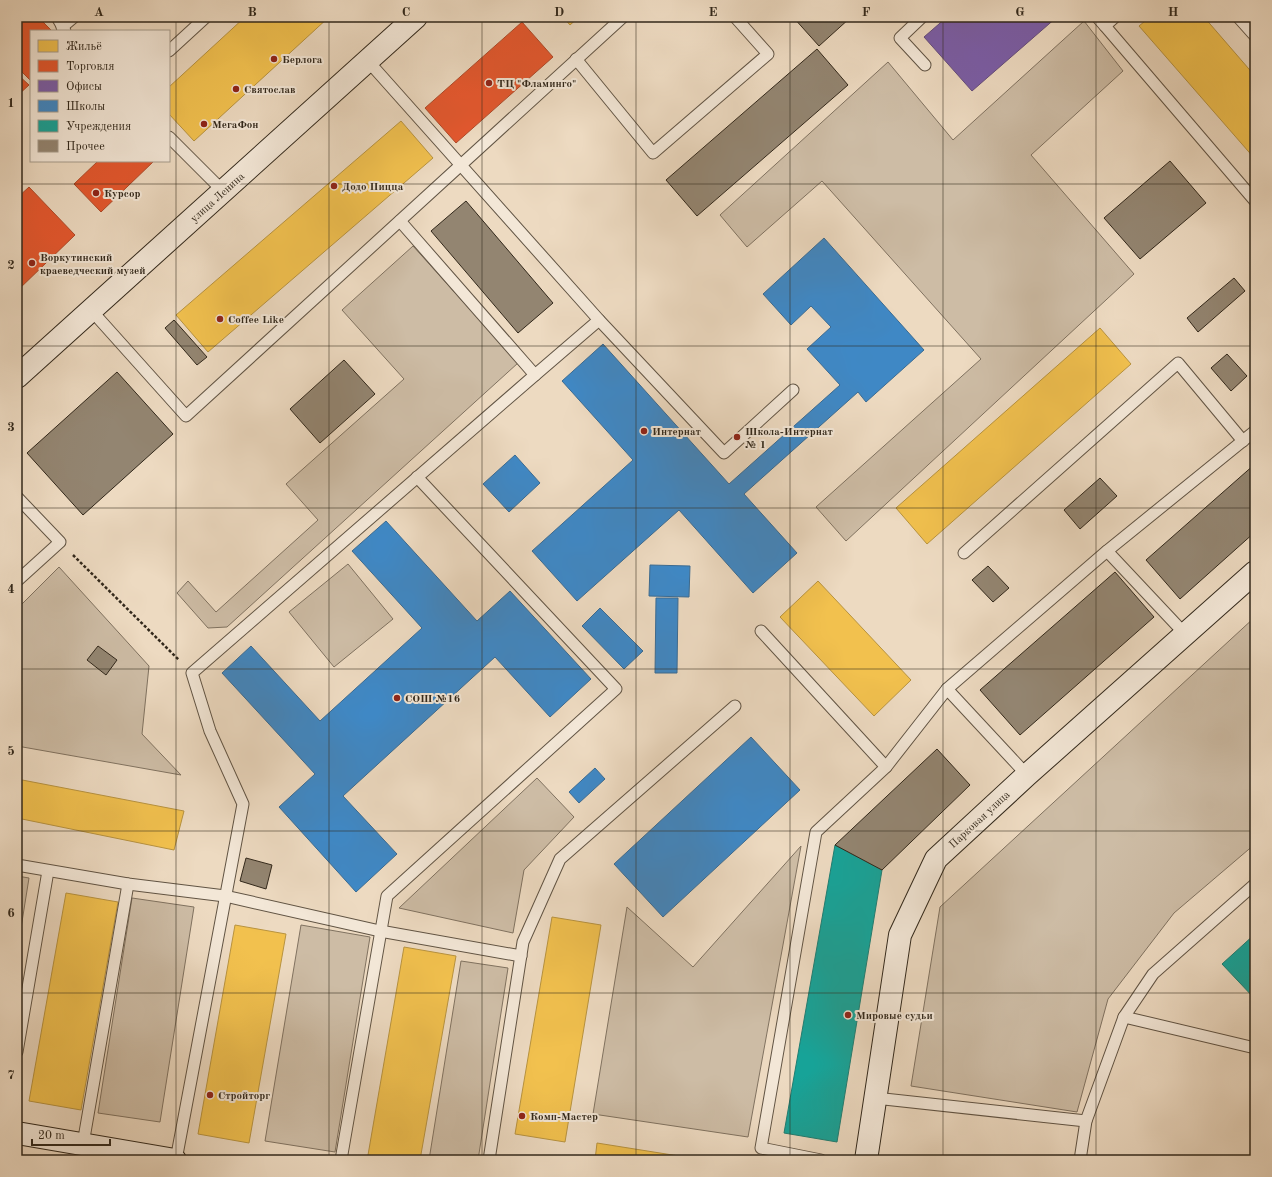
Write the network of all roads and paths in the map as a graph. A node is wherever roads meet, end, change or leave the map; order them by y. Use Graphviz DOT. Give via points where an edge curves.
graph roads {
  1 [pos="57,17"];
  2 [pos="74,17"];
  3 [pos="206,17"];
  4 [pos="416,17"];
  5 [pos="623,17"];
  6 [pos="735,17"];
  7 [pos="922,17"];
  8 [pos="1097,17"];
  9 [pos="1115,17"];
  10 [pos="1238,17"];
  11 [pos="1105,26"];
  12 [pos="64,29"];
  13 [pos="1255,36"];
  14 [pos="170,50"];
  15 [pos="576,59"];
  16 [pos="368,61"];
  17 [pos="925,65"];
  18 [pos="170,138"];
  19 [pos="460,165"];
  20 [pos="223,191"];
  21 [pos="1255,200"];
  22 [pos="400,221"];
  23 [pos="91,310"];
  24 [pos="600,320"];
  25 [pos="534,375"];
  26 [pos="17,377"];
  27 [pos="794,390"];
  28 [pos="1255,431"];
  29 [pos="1243,441"];
  30 [pos="417,477"];
  31 [pos="17,497"];
  32 [pos="60,542"];
  33 [pos="1108,551"];
  34 [pos="964,553"];
  35 [pos="1255,572"];
  36 [pos="17,581"];
  37 [pos="761,630"];
  38 [pos="1185,634"];
  39 [pos="192,673"];
  40 [pos="947,688"];
  41 [pos="735,706"];
  42 [pos="886,767"];
  43 [pos="1027,775"];
  44 [pos="17,865"];
  45 [pos="48,870"];
  46 [pos="128,884"];
  47 [pos="1255,884"];
  48 [pos="225,896"];
  49 [pos="380,931"];
  50 [pos="521,956"];
  51 [pos="1124,1017"];
  52 [pos="1255,1048"];
  53 [pos="17,1052"];
  54 [pos="875,1098"];
  55 [pos="1086,1121"];
  56 [pos="17,1133"];
  57 [pos="82,1144"];
  58 [pos="176,1160"];
  59 [pos="341,1160"];
  60 [pos="489,1160"];
  61 [pos="821,1160"];
  62 [pos="866,1160"];
  63 [pos="1080,1160"];
  1 -- 12 [label="lane"];
  2 -- 12 [label="lane"];
  3 -- 14 [label="lane"];
  4 -- 16 [label="street, улица Ленина"];
  5 -- 15 [label="lane"];
  6 -- 15 [label="lane" via="768,54 653,153"];
  7 -- 17 [label="lane" via="900,38"];
  8 -- 11 [label="lane"];
  9 -- 11 [label="lane"];
  10 -- 13 [label="lane"];
  11 -- 21 [label="lane"];
  15 -- 19 [label="lane"];
  16 -- 19 [label="lane"];
  16 -- 20 [label="street, улица Ленина"];
  18 -- 20 [label="lane"];
  19 -- 22 [label="lane"];
  19 -- 24 [label="lane"];
  20 -- 23 [label="street, улица Ленина"];
  22 -- 23 [label="lane" via="186,416"];
  22 -- 25 [label="lane"];
  23 -- 26 [label="street, улица Ленина"];
  24 -- 25 [label="lane"];
  24 -- 27 [label="lane" via="724,453"];
  25 -- 30 [label="lane"];
  28 -- 29 [label="lane"];
  29 -- 33 [label="lane"];
  29 -- 34 [label="lane" via="1178,363"];
  30 -- 39 [label="lane"];
  30 -- 49 [label="lane" via="616,689 386,896"];
  31 -- 32 [label="lane"];
  32 -- 36 [label="lane"];
  32 -- 39 [label="path"];
  33 -- 38 [label="lane"];
  33 -- 40 [label="lane"];
  35 -- 38 [label="street, Парковая улица"];
  37 -- 42 [label="lane"];
  38 -- 43 [label="street, Парковая улица"];
  39 -- 48 [label="lane" via="210,731 243,804"];
  40 -- 42 [label="lane"];
  40 -- 43 [label="lane"];
  41 -- 50 [label="lane" via="560,859 523,942"];
  42 -- 61 [label="lane" via="816,832 761,1148"];
  43 -- 54 [label="street, Парковая улица" via="936,859 929,873 900,935"];
  44 -- 45 [label="lane"];
  45 -- 46 [label="lane"];
  45 -- 53 [label="lane"];
  46 -- 48 [label="lane"];
  46 -- 57 [label="lane"];
  47 -- 51 [label="lane" via="1153,974"];
  48 -- 49 [label="lane"];
  48 -- 58 [label="lane"];
  49 -- 50 [label="lane"];
  49 -- 59 [label="lane"];
  50 -- 60 [label="lane"];
  51 -- 52 [label="lane"];
  51 -- 55 [label="lane"];
  54 -- 55 [label="lane"];
  54 -- 62 [label="street, Парковая улица"];
  55 -- 63 [label="lane"];
  56 -- 57 [label="street"];
  57 -- 58 [label="street"];
}
